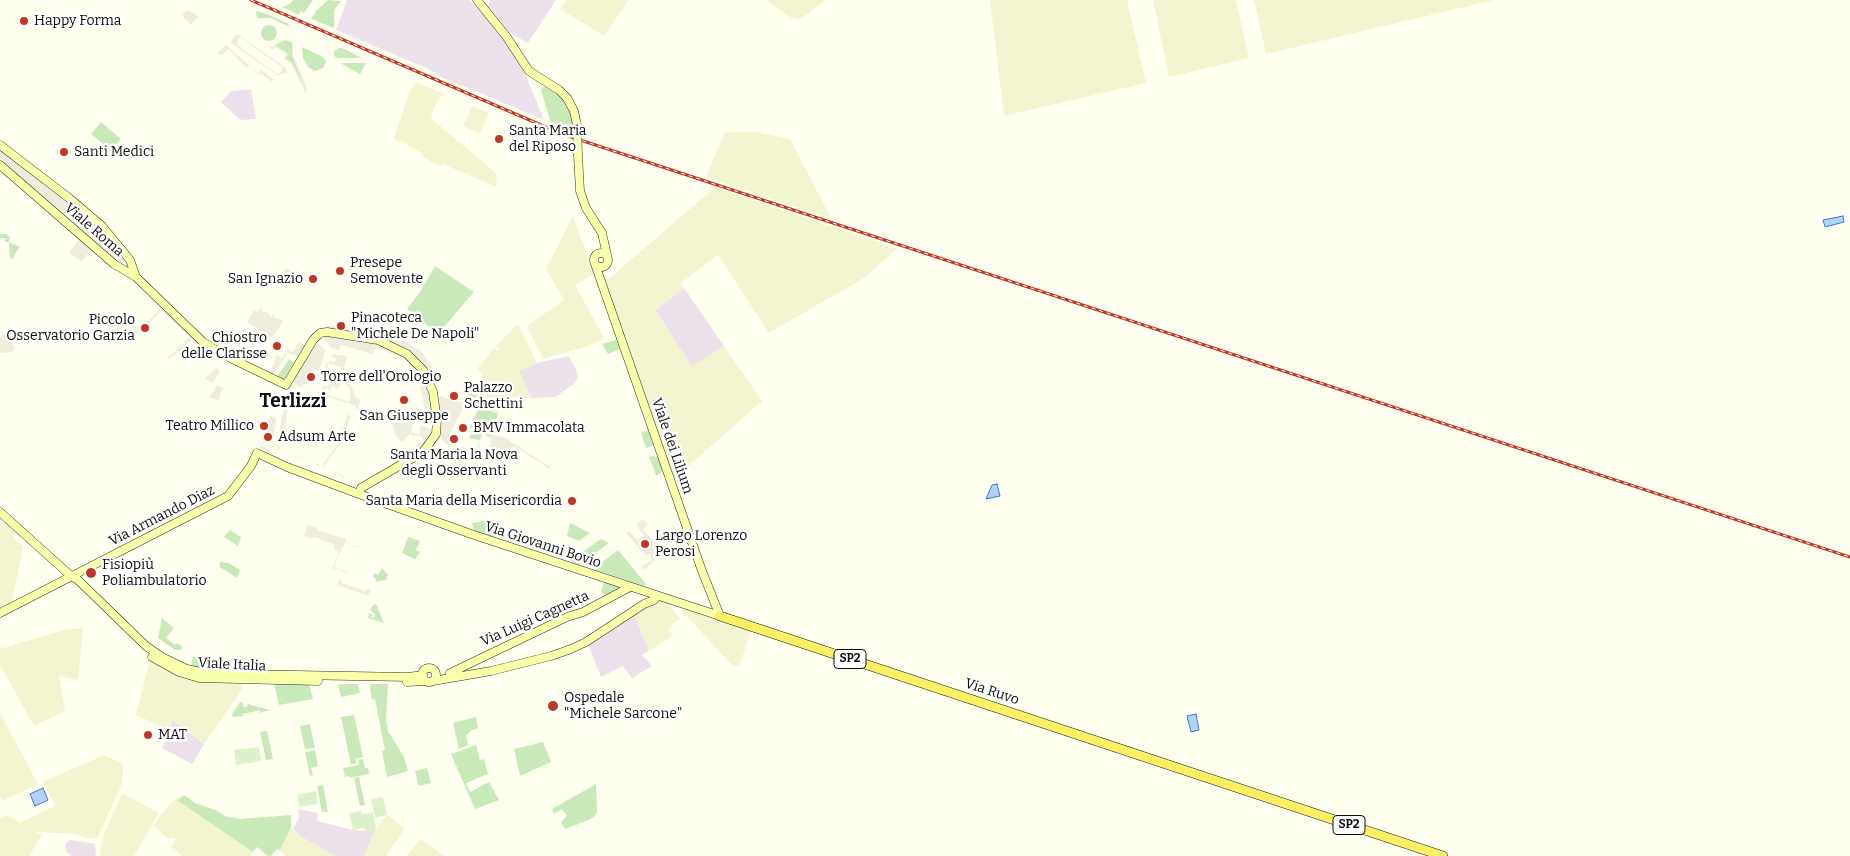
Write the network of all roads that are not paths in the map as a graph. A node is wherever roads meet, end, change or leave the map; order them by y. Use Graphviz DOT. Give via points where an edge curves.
graph roads {
  1 [pos="477,0"];
  2 [pos="0,145"];
  3 [pos="0,165"];
  4 [pos="603,254"];
  5 [pos="130,260"];
  6 [pos="595,264"];
  7 [pos="604,267"];
  8 [pos="121,270"];
  9 [pos="136,277"];
  10 [pos="602,283"];
  11 [pos="359,494"];
  12 [pos="228,496"];
  13 [pos="0,512"];
  14 [pos="71,576"];
  15 [pos="630,587"];
  16 [pos="644,592"];
  17 [pos="657,596"];
  18 [pos="644,604"];
  19 [pos="0,613"];
  20 [pos="720,616"];
  21 [pos="434,670"];
  22 [pos="450,673"];
  23 [pos="465,676"];
  24 [pos="427,679"];
  25 [pos="1443,856"];
  1 -- 4 [label="main road, Viale dei Lilium, bridge" via="529,71 567,98 574,111 578,125 578,184 603,236"];
  2 -- 5 [label="main road, Viale Roma" via="91,216"];
  3 -- 8 [label="main road, Viale Roma"];
  4 -- 6 [label="main road, Viale dei Lilium" via="594,257"];
  4 -- 7 [label="main road, Viale dei Lilium" via="608,262"];
  5 -- 8 [label="main road, Viale Roma"];
  5 -- 9 [label="main road"];
  6 -- 7 [label="main road"];
  6 -- 10 [label="main road, Viale dei Lilium"];
  7 -- 10 [label="main road, Viale dei Lilium"];
  8 -- 9 [label="main road"];
  9 -- 11 [label="main road" via="206,345 286,385 313,340 323,332 378,340 416,361 433,392 436,434 423,452 361,488"];
  10 -- 20 [label="main road, Viale dei Lilium"];
  11 -- 12 [label="main road, Via Giovanni Bovio" via="257,453"];
  11 -- 15 [label="main road, Via Giovanni Bovio"];
  12 -- 14 [label="main road, Via Armando Diaz"];
  13 -- 14 [label="main road, Viale Italia"];
  14 -- 19 [label="main road, Via Armando Diaz"];
  14 -- 24 [label="main road, Viale Italia" via="75,584 143,650 190,676 240,680"];
  15 -- 16 [label="main road, Via Giovanni Bovio / SP2"];
  15 -- 22 [label="main road, Via Luigi Cagnetta"];
  16 -- 17 [label="main road, Via Giovanni Bovio / SP2"];
  16 -- 18 [label="main road"];
  17 -- 18 [label="main road, Viale Italia"];
  17 -- 20 [label="main road, Via Giovanni Bovio / SP2"];
  18 -- 23 [label="main road, Viale Italia" via="586,642 551,656"];
  20 -- 25 [label="main road, Via Ruvo / SP2"];
  21 -- 22 [label="main road"];
  21 -- 24 [label="main road" via="436,676"];
  21 -- 24 [label="main road" via="427,669"];
  22 -- 23 [label="main road"];
  23 -- 24 [label="main road, Viale Italia"];
}
